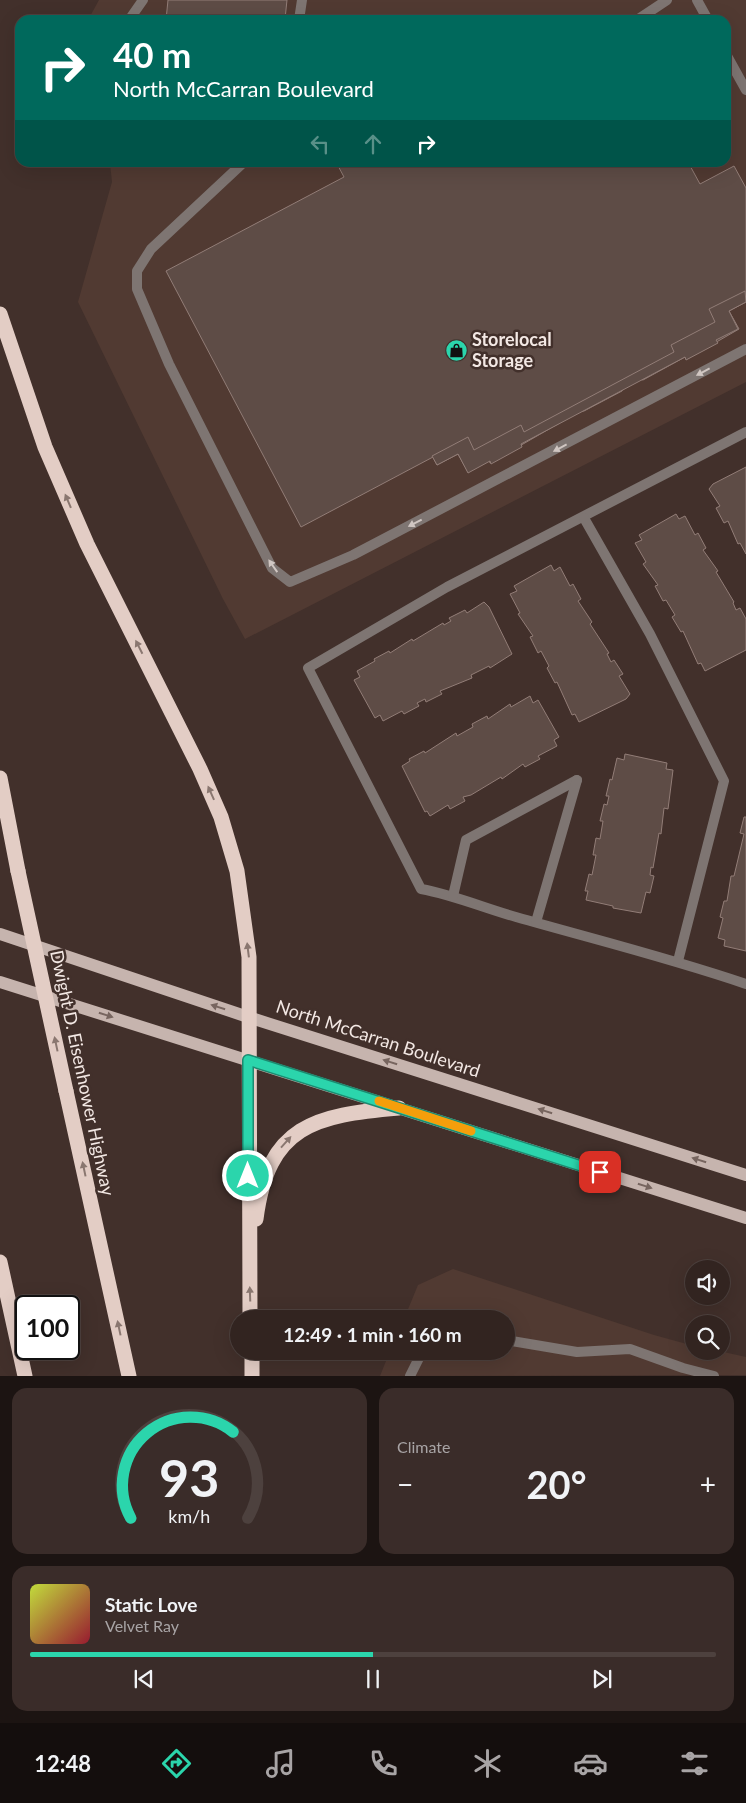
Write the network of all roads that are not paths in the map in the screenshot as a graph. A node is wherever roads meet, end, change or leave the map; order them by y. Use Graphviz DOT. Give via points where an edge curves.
graph roads {
  1 [pos="143,0"];
  2 [pos="302,0"];
  3 [pos="667,0"];
  4 [pos="697,0"];
  5 [pos="132,15"];
  6 [pos="300,15"];
  7 [pos="644,15"];
  8 [pos="705,15"];
  9 [pos="731,63"];
  10 [pos="746,90"];
  11 [pos="239,167"];
  12 [pos="0,314"];
  13 [pos="746,349"];
  14 [pos="746,432"];
  15 [pos="584,518"];
  16 [pos="0,778"];
  17 [pos="453,896"];
  18 [pos="536,922"];
  19 [pos="0,934"];
  20 [pos="678,961"];
  21 [pos="0,982"];
  22 [pos="746,984"];
  23 [pos="248,1017"];
  24 [pos="248,1060"];
  25 [pos="398,1108"];
  26 [pos="746,1175"];
  27 [pos="746,1218"];
  28 [pos="0,1262"];
  29 [pos="249,1270"];
  30 [pos="250,1310"];
  31 [pos="515,1342"];
  32 [pos="252,1360"];
  33 [pos="418,1360"];
  34 [pos="24,1376"];
  35 [pos="129,1376"];
  36 [pos="252,1376"];
  37 [pos="410,1376"];
  38 [pos="714,1376"];
  1 -- 5 [label="lane"];
  2 -- 6 [label="lane"];
  3 -- 7 [label="lane"];
  4 -- 8 [label="lane"];
  9 -- 10 [label="lane"];
  13 -- 11 [label="lane, one-way" via="361,551 290,582 272,568 169,364 137,289 137,271 151,248"];
  23 -- 12 [label="highway, one-way" via="249,958 237,871 221,817 175,717 87,544 45,447"];
  14 -- 15 [label="lane"];
  15 -- 17 [label="lane" via="447,587 308,668 421,889"];
  15 -- 20 [label="lane" via="650,634 724,781"];
  35 -- 16 [label="highway, Dwight D. Eisenhower Highway, one-way, bridge"];
  17 -- 18 [label="lane"];
  17 -- 18 [label="lane" via="466,840 577,780"];
  18 -- 20 [label="lane"];
  23 -- 19 [label="main road, North McCarran Boulevard, one-way"];
  20 -- 22 [label="lane"];
  21 -- 24 [label="main road, one-way"];
  23 -- 24 [label="highway"];
  26 -- 23 [label="main road, North McCarran Boulevard, one-way"];
  24 -- 25 [label="main road"];
  24 -- 29 [label="highway"];
  25 -- 27 [label="main road, one-way"];
  29 -- 25 [label="highway, one-way" via="257,1206 274,1157 287,1139 304,1127 336,1115"];
  28 -- 34 [label="highway"];
  30 -- 29 [label="highway, one-way"];
  31 -- 38 [label="lane" via="577,1352 630,1349"];
  32 -- 36 [label="highway"];
  33 -- 37 [label="lane"];
}
